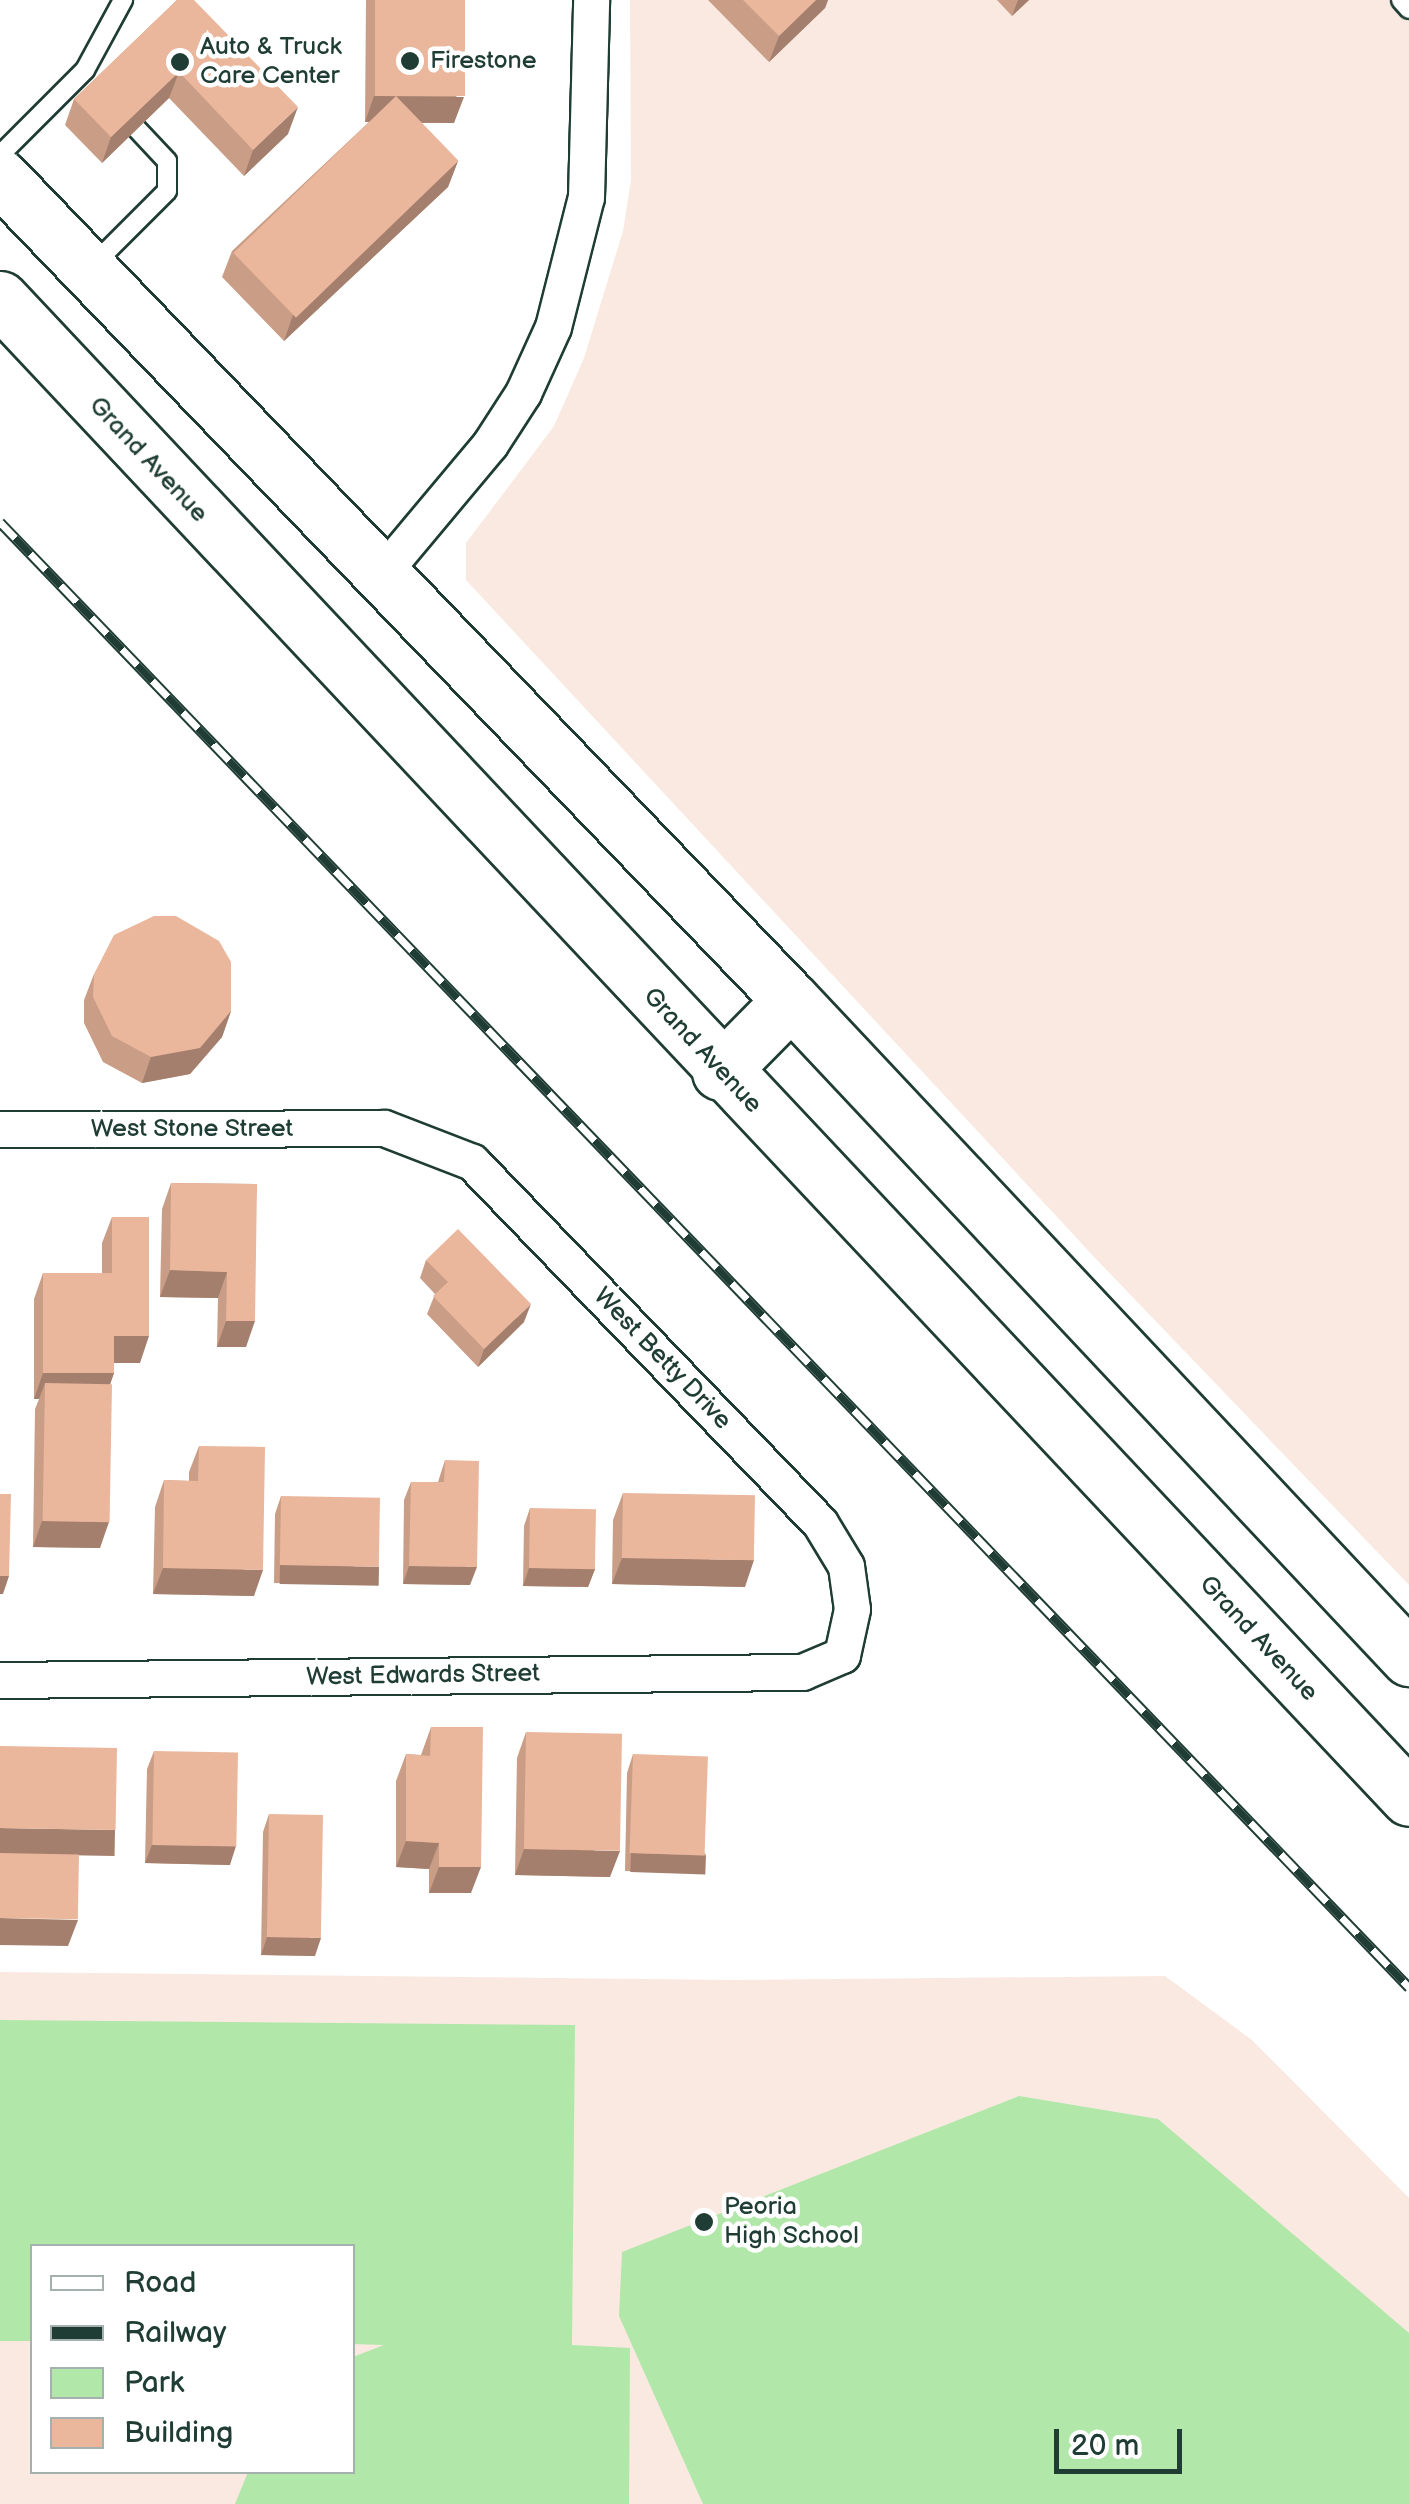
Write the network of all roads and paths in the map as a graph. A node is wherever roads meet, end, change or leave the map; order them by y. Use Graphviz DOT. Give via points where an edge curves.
graph roads {
  1 [pos="123,0"];
  2 [pos="591,0"];
  3 [pos="1401,0"];
  4 [pos="1409,9"];
  5 [pos="85,70"];
  6 [pos="102,89"];
  7 [pos="138,129"];
  8 [pos="0,156"];
  9 [pos="0,177"];
  10 [pos="89,269"];
  11 [pos="0,298"];
  12 [pos="383,572"];
  13 [pos="791,1000"];
  14 [pos="720,1072"];
  15 [pos="384,1128"];
  16 [pos="0,1129"];
  17 [pos="842,1655"];
  18 [pos="1409,1658"];
  19 [pos="0,1680"];
  20 [pos="1409,1798"];
  1 -- 5 [label="lane"];
  2 -- 12 [label="street" via="586,196 553,327 490,444"];
  3 -- 4 [label="lane"];
  5 -- 6 [label="lane"];
  5 -- 8 [label="lane"];
  7 -- 10 [label="lane" via="167,161 167,191"];
  9 -- 10 [label="highway"];
  10 -- 12 [label="highway"];
  11 -- 14 [label="highway, Grand Avenue"];
  12 -- 13 [label="highway"];
  13 -- 14 [label="highway"];
  13 -- 18 [label="highway"];
  14 -- 20 [label="highway, Grand Avenue"];
  15 -- 16 [label="street, West Stone Street"];
  15 -- 17 [label="street, West Betty Drive" via="472,1162 820,1523 846,1566 852,1609"];
  17 -- 19 [label="street, West Edwards Street" via="802,1672"];
}
